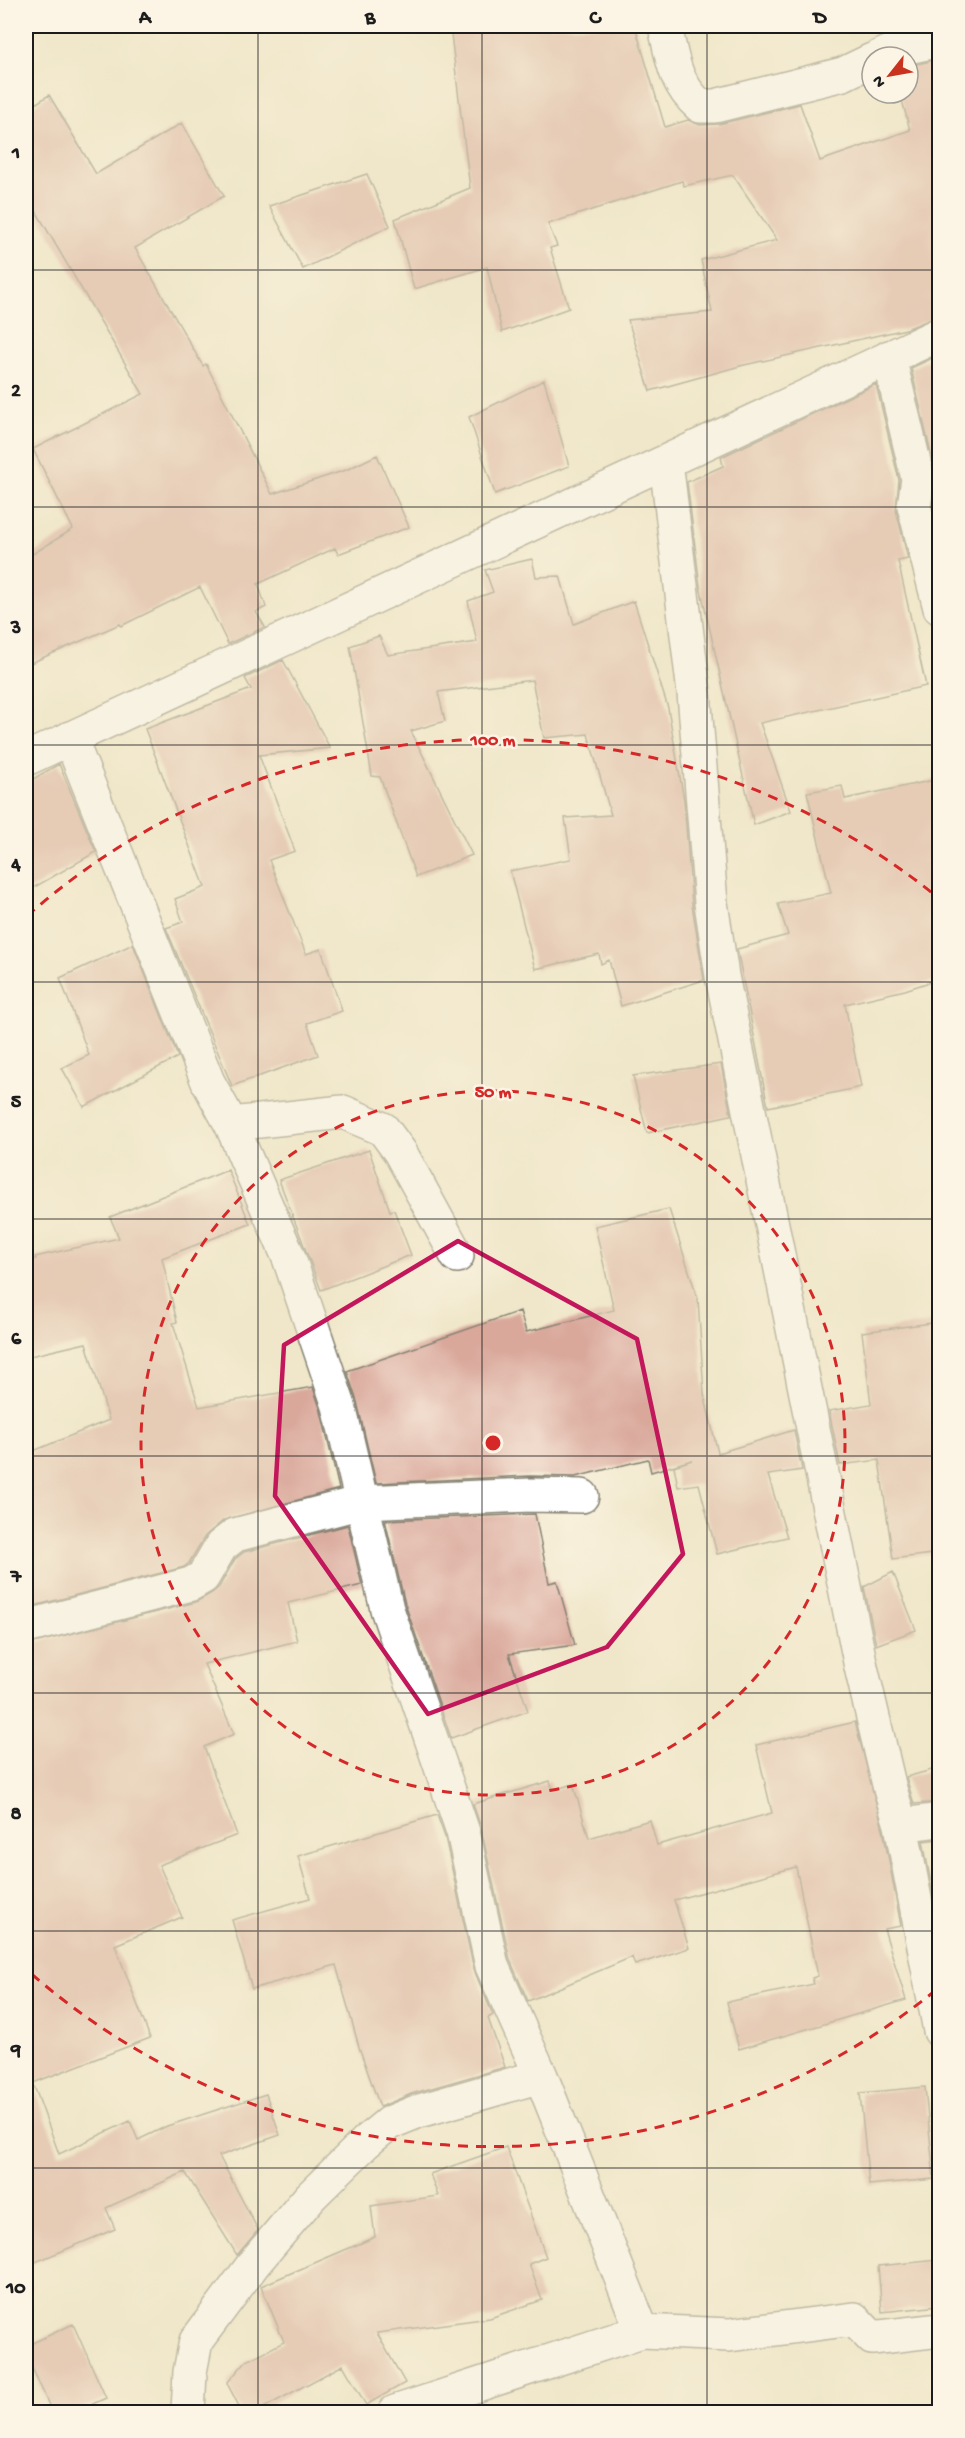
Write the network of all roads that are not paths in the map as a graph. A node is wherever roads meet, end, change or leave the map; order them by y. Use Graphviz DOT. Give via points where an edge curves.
graph roads {
  1 [pos="665,26"];
  2 [pos="939,40"];
  3 [pos="916,45"];
  4 [pos="860,66"];
  5 [pos="939,334"];
  6 [pos="890,357"];
  7 [pos="666,462"];
  8 [pos="939,608"];
  9 [pos="70,738"];
  10 [pos="26,759"];
  11 [pos="231,1124"];
  12 [pos="457,1256"];
  13 [pos="582,1496"];
  14 [pos="362,1502"];
  15 [pos="26,1627"];
  16 [pos="939,1820"];
  17 [pos="901,1825"];
  18 [pos="939,2031"];
  19 [pos="541,2076"];
  20 [pos="939,2330"];
  21 [pos="642,2331"];
  22 [pos="188,2412"];
  23 [pos="395,2412"];
  1 -- 4 [label="street" via="676,75 687,94 700,105 715,106 843,74"];
  2 -- 3 [label="street"];
  5 -- 6 [label="street"];
  6 -- 7 [label="street"];
  6 -- 8 [label="street" via="918,479 914,506"];
  7 -- 9 [label="street"];
  7 -- 17 [label="street" via="694,693 711,903 722,976 861,1667"];
  9 -- 10 [label="street"];
  9 -- 11 [label="street" via="208,1082"];
  11 -- 12 [label="street" via="343,1112 383,1129 400,1152"];
  11 -- 14 [label="street" via="289,1258 339,1406"];
  13 -- 14 [label="street"];
  14 -- 15 [label="street" via="235,1535 221,1546 203,1577 191,1584"];
  14 -- 19 [label="street" via="387,1609 463,1832 492,1966"];
  16 -- 17 [label="street"];
  17 -- 18 [label="street"];
  19 -- 21 [label="street"];
  19 -- 22 [label="street" via="416,2112 389,2123 366,2142 310,2197 196,2341"];
  20 -- 21 [label="street" via="872,2338 854,2319 729,2335"];
  21 -- 23 [label="street"];
}
